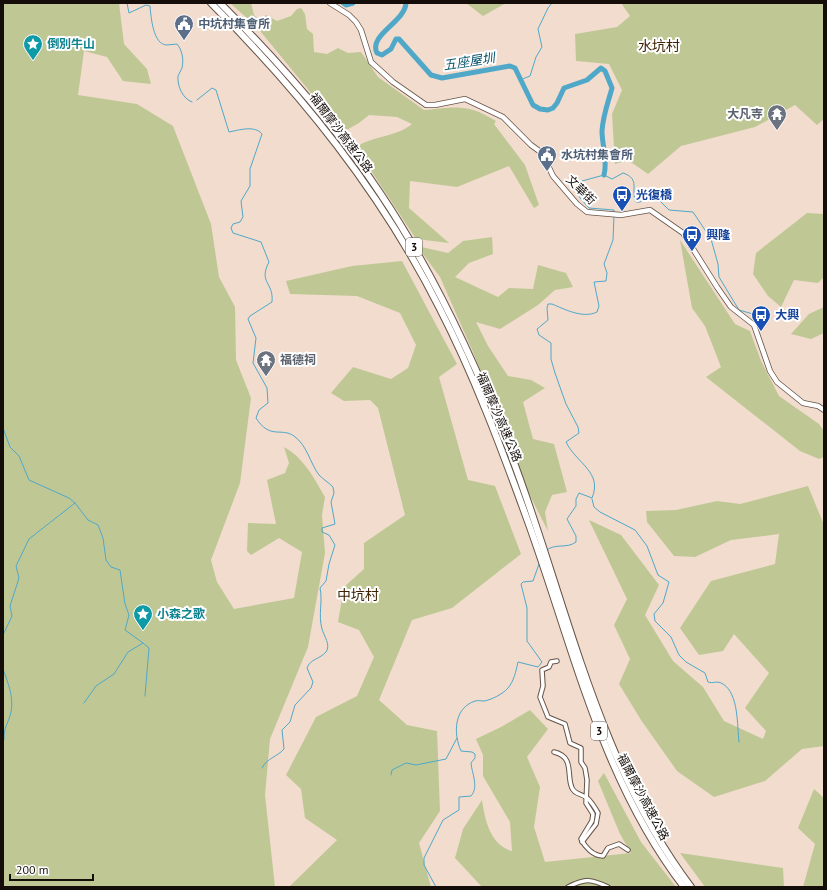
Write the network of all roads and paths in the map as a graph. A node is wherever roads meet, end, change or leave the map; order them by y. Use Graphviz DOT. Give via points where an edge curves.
graph roads {
  1 [pos="211,3"];
  2 [pos="220,3"];
  3 [pos="330,3"];
  4 [pos="824,410"];
  5 [pos="557,660"];
  6 [pos="554,752"];
  7 [pos="586,797"];
  8 [pos="628,850"];
  9 [pos="568,887"];
  10 [pos="608,887"];
  11 [pos="684,887"];
  12 [pos="691,887"];
  1 -- 11 [label="highway, 福爾摩沙高速公路 / 3" via="252,44 320,121 348,158 392,223 441,309 487,412 529,523 580,680 605,747 632,804"];
  2 -- 12 [label="highway, 福爾摩沙高速公路 / 3" via="267,50 325,117 380,192 446,306 510,452 594,701 626,777 658,838"];
  3 -- 4 [label="street, 文華街" via="356,22 371,62 393,82 426,105 465,99 499,114 542,153 551,174 583,210 591,214 614,215 653,211 683,233 731,307 754,325 775,380 803,403"];
  5 -- 7 [label="street" via="542,670 543,686 540,697 548,717 565,724 570,743 581,748 581,762 586,774"];
  6 -- 7 [label="street" via="564,757 570,771 573,790"];
  7 -- 8 [label="street" via="597,809 598,816 596,824 582,842 598,856 603,856 608,848 619,844"];
  9 -- 10 [label="street" via="593,880"];
}
